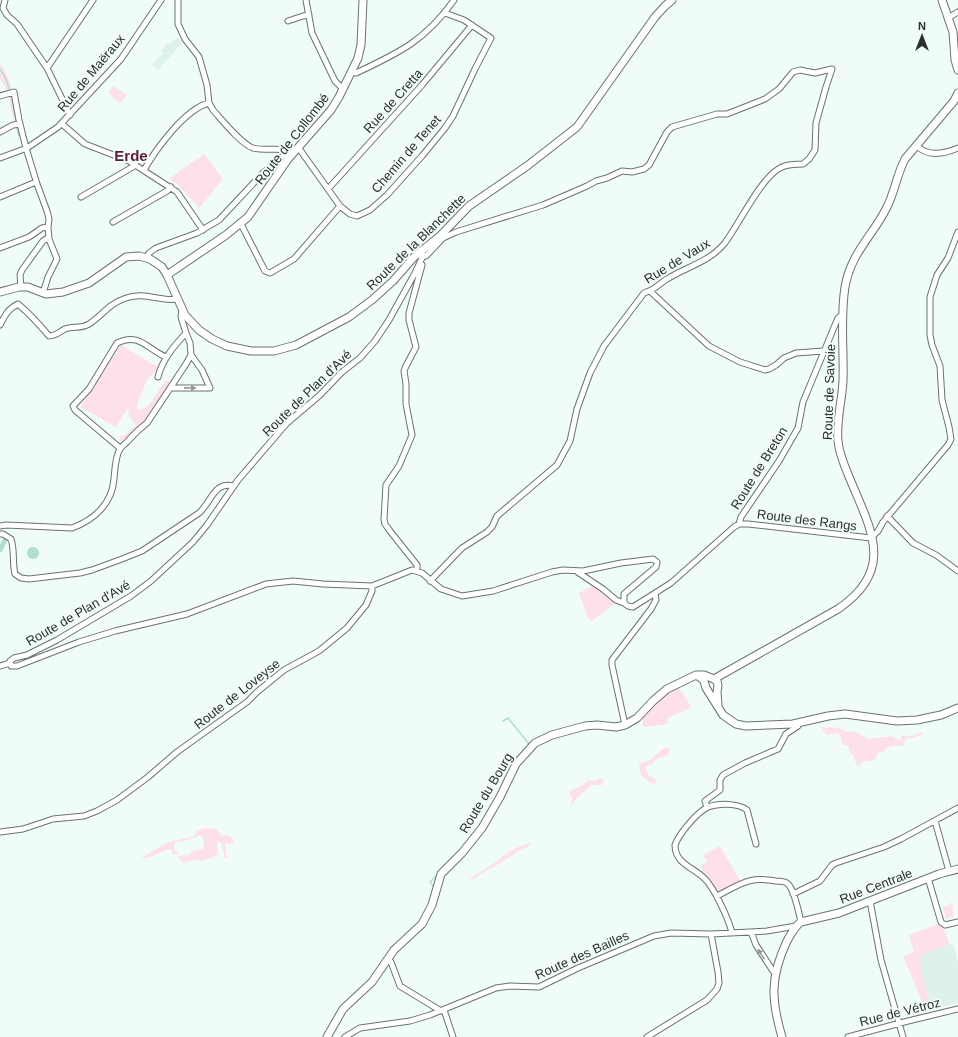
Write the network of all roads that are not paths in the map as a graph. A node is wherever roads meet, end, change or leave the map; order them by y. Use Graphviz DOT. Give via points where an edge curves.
graph roads {
  1 [pos="5,0"];
  2 [pos="93,0"];
  3 [pos="161,0"];
  4 [pos="178,0"];
  5 [pos="306,0"];
  6 [pos="363,0"];
  7 [pos="454,0"];
  8 [pos="672,0"];
  9 [pos="942,0"];
  10 [pos="958,12"];
  11 [pos="445,13"];
  12 [pos="309,15"];
  13 [pos="948,18"];
  14 [pos="288,21"];
  15 [pos="472,25"];
  16 [pos="47,68"];
  17 [pos="958,70"];
  18 [pos="352,72"];
  19 [pos="343,89"];
  20 [pos="958,93"];
  21 [pos="0,96"];
  22 [pos="209,103"];
  23 [pos="70,115"];
  24 [pos="20,124"];
  25 [pos="62,124"];
  26 [pos="0,132"];
  27 [pos="916,146"];
  28 [pos="298,147"];
  29 [pos="26,148"];
  30 [pos="958,148"];
  31 [pos="291,153"];
  32 [pos="0,158"];
  33 [pos="136,164"];
  34 [pos="144,170"];
  35 [pos="36,182"];
  36 [pos="171,187"];
  37 [pos="328,189"];
  38 [pos="81,196"];
  39 [pos="0,197"];
  40 [pos="340,206"];
  41 [pos="113,222"];
  42 [pos="241,224"];
  43 [pos="48,227"];
  44 [pos="203,230"];
  45 [pos="958,232"];
  46 [pos="49,240"];
  47 [pos="0,248"];
  48 [pos="421,254"];
  49 [pos="146,258"];
  50 [pos="421,262"];
  51 [pos="167,275"];
  52 [pos="21,287"];
  53 [pos="0,292"];
  54 [pos="650,292"];
  55 [pos="43,293"];
  56 [pos="177,299"];
  57 [pos="182,309"];
  58 [pos="843,315"];
  59 [pos="0,325"];
  60 [pos="186,333"];
  61 [pos="824,351"];
  62 [pos="191,355"];
  63 [pos="166,357"];
  64 [pos="158,377"];
  65 [pos="171,388"];
  66 [pos="120,448"];
  67 [pos="233,486"];
  68 [pos="887,516"];
  69 [pos="739,524"];
  70 [pos="0,526"];
  71 [pos="0,534"];
  72 [pos="872,537"];
  73 [pos="417,571"];
  74 [pos="576,571"];
  75 [pos="958,571"];
  76 [pos="430,581"];
  77 [pos="372,586"];
  78 [pos="655,594"];
  79 [pos="624,603"];
  80 [pos="10,663"];
  81 [pos="0,666"];
  82 [pos="694,676"];
  83 [pos="716,683"];
  84 [pos="707,687"];
  85 [pos="718,705"];
  86 [pos="958,708"];
  87 [pos="798,723"];
  88 [pos="625,726"];
  89 [pos="708,807"];
  90 [pos="958,808"];
  91 [pos="935,821"];
  92 [pos="0,832"];
  93 [pos="756,844"];
  94 [pos="958,869"];
  95 [pos="950,871"];
  96 [pos="928,878"];
  97 [pos="793,894"];
  98 [pos="717,896"];
  99 [pos="870,901"];
  100 [pos="958,922"];
  101 [pos="794,927"];
  102 [pos="751,932"];
  103 [pos="732,933"];
  104 [pos="711,934"];
  105 [pos="388,959"];
  106 [pos="775,973"];
  107 [pos="958,1009"];
  108 [pos="442,1011"];
  109 [pos="899,1023"];
  110 [pos="327,1037"];
  111 [pos="345,1037"];
  112 [pos="453,1037"];
  113 [pos="647,1037"];
  114 [pos="782,1037"];
  115 [pos="848,1037"];
  116 [pos="903,1037"];
  1 -- 16 [label="street" via="3,8 7,15 17,24"];
  2 -- 16 [label="street"];
  3 -- 23 [label="street, Rue de Maëraux" via="121,59"];
  4 -- 22 [label="street" via="178,24 185,39 199,57"];
  5 -- 12 [label="street"];
  6 -- 18 [label="street, Route de Collombé" via="362,45"];
  7 -- 11 [label="street"];
  8 -- 48 [label="street, Route de la Blanchette" via="655,17 577,127 469,206"];
  9 -- 13 [label="street"];
  10 -- 13 [label="street"];
  11 -- 15 [label="street, Chemin de Tenet"];
  11 -- 18 [label="street" via="401,51 356,73"];
  12 -- 14 [label="street"];
  12 -- 19 [label="street" via="312,33 335,81"];
  13 -- 17 [label="street" via="954,37"];
  15 -- 37 [label="street, Rue de Cretta" via="422,85"];
  15 -- 40 [label="street, Chemin de Tenet" via="491,38 453,116 436,140 370,210 357,216"];
  16 -- 23 [label="street"];
  18 -- 19 [label="street, Route de Collombé"];
  19 -- 28 [label="street, Route de Collombé" via="331,110"];
  20 -- 27 [label="street, Route de Savoie"];
  21 -- 24 [label="street" via="14,92"];
  22 -- 31 [label="street" via="246,144 254,148 281,149"];
  22 -- 34 [label="street" via="173,128"];
  23 -- 25 [label="street, Rue de Maëraux"];
  24 -- 26 [label="street"];
  24 -- 29 [label="street"];
  25 -- 29 [label="street, Rue de Maëraux"];
  25 -- 33 [label="street" via="85,144"];
  27 -- 30 [label="street" via="929,154"];
  27 -- 58 [label="street, Route de Savoie" via="900,168 887,207 859,250 852,266 846,286"];
  28 -- 31 [label="street, Route de Collombé"];
  28 -- 37 [label="street"];
  29 -- 32 [label="street, Rue de Maëraux"];
  29 -- 35 [label="street"];
  31 -- 42 [label="street, Route de Collombé"];
  31 -- 44 [label="street" via="262,173 222,218"];
  33 -- 34 [label="street"];
  33 -- 38 [label="street"];
  34 -- 36 [label="street"];
  35 -- 39 [label="street"];
  35 -- 43 [label="street" via="47,211"];
  36 -- 41 [label="street"];
  36 -- 44 [label="street"];
  37 -- 40 [label="street"];
  40 -- 42 [label="street" via="294,259 270,273 265,271"];
  42 -- 51 [label="street, Route de Collombé"];
  43 -- 46 [label="street"];
  43 -- 47 [label="street"];
  44 -- 49 [label="street" via="156,248"];
  45 -- 68 [label="street" via="948,258 933,284 930,305 931,340 940,366 942,400 951,439"];
  46 -- 52 [label="street" via="43,241 22,270"];
  46 -- 55 [label="street" via="57,259"];
  48 -- 50 [label="street, Route de Plan d'Avé"];
  48 -- 54 [label="street, Rue de Vaux" via="426,256 443,238 456,232 543,205 622,171 644,169 672,127 718,114 727,114 765,99 779,89 792,72 800,70 815,73 832,70 816,123 815,150 809,159 803,164 790,164 772,173 723,244 709,257 666,279"];
  48 -- 57 [label="street, Route de la Blanchette" via="359,311 301,343 282,349 267,352 227,346 199,330"];
  49 -- 51 [label="street, Route de la Blanchette" via="157,263"];
  49 -- 55 [label="street" via="128,257 84,285 63,292"];
  50 -- 67 [label="street, Route de Plan d'Avé" via="375,342 287,423"];
  50 -- 73 [label="street" via="409,313 416,346 404,371 406,404 412,435 399,466 386,485 384,514 387,527 417,564"];
  51 -- 56 [label="street, Route de la Blanchette"];
  52 -- 53 [label="street"];
  52 -- 55 [label="street" via="31,287"];
  54 -- 61 [label="street" via="709,346 740,362 765,370 773,368 796,352"];
  54 -- 76 [label="street, Rue de Vaux" via="644,293 599,355 579,403 570,441 557,465 497,516 488,532 459,551"];
  56 -- 57 [label="street, Route de la Blanchette"];
  56 -- 59 [label="street" via="139,295 127,297 107,308 82,328 66,329 54,336 49,336 18,304 4,315"];
  57 -- 60 [label="street" via="181,317"];
  58 -- 61 [label="street, Route de Breton" via="838,318"];
  58 -- 72 [label="street, Route de Savoie" via="843,376 838,442"];
  60 -- 62 [label="street"];
  60 -- 63 [label="street"];
  61 -- 69 [label="street, Route de Breton" via="803,402 798,428"];
  62 -- 65 [label="street"];
  65 -- 62 [label="street, one-way" via="210,388 202,370"];
  63 -- 64 [label="street"];
  63 -- 66 [label="street" via="137,339 131,338 116,343 89,389 73,406"];
  65 -- 66 [label="street" via="147,423"];
  66 -- 70 [label="street" via="110,495 104,507 82,525 72,528"];
  67 -- 71 [label="street" via="219,487 200,513 142,551 80,573 21,578 15,574 13,566 12,539"];
  67 -- 80 [label="street, Route de Plan d'Avé" via="196,538 135,594 57,640 27,655 12,659"];
  68 -- 72 [label="street"];
  68 -- 75 [label="street" via="913,543 936,554"];
  69 -- 72 [label="street, Route des Rangs"];
  69 -- 78 [label="street"];
  72 -- 83 [label="street, Route de Savoie" via="875,554 872,568 864,586 853,599 733,670"];
  73 -- 76 [label="street"];
  73 -- 77 [label="street, Route de Plan d'Avé" via="405,572"];
  74 -- 76 [label="street" via="563,570 492,591 462,596 441,589"];
  74 -- 79 [label="street"];
  74 -- 79 [label="street" via="653,559 657,562 656,567 624,594"];
  77 -- 80 [label="street, Route de Plan d'Avé" via="295,581 266,584 187,614 79,642 17,666"];
  77 -- 92 [label="street, Route de Loveyse" via="366,605 347,628 319,651 284,670 247,702 177,752 117,800 84,816 53,819 23,829"];
  78 -- 79 [label="street" via="633,607"];
  78 -- 88 [label="street" via="656,600 652,609 612,660"];
  80 -- 81 [label="street"];
  82 -- 83 [label="street" via="702,675"];
  82 -- 84 [label="street" via="700,677"];
  82 -- 88 [label="street" via="667,689 639,717"];
  83 -- 84 [label="street" via="708,680"];
  83 -- 84 [label="street" via="712,692"];
  83 -- 85 [label="street"];
  84 -- 85 [label="street"];
  85 -- 87 [label="street" via="723,715 740,725"];
  86 -- 87 [label="street" via="917,720 897,721 845,714"];
  87 -- 89 [label="street" via="786,734 778,748 723,775 720,790 705,801"];
  88 -- 105 [label="street, Route du Bourg" via="585,726 552,735 534,744 516,764 482,828 462,853 442,872 432,905 422,924"];
  89 -- 93 [label="street" via="735,805 746,809"];
  89 -- 98 [label="street" via="689,824 677,840 675,848 682,862 704,878"];
  90 -- 91 [label="street"];
  91 -- 95 [label="street"];
  91 -- 97 [label="street" via="884,847 832,865 820,881"];
  94 -- 95 [label="street, Rue Centrale"];
  95 -- 96 [label="street, Rue Centrale"];
  96 -- 99 [label="street, Rue Centrale"];
  96 -- 100 [label="street" via="941,922 947,925"];
  97 -- 98 [label="street" via="786,882 758,878"];
  97 -- 101 [label="street"];
  98 -- 103 [label="street"];
  99 -- 101 [label="street, Rue Centrale"];
  99 -- 109 [label="street" via="881,960"];
  101 -- 102 [label="street, Route des Bailles"];
  101 -- 106 [label="street"];
  102 -- 103 [label="street, Route des Bailles"];
  106 -- 102 [label="street, one-way" via="756,945"];
  103 -- 104 [label="street, Route des Bailles"];
  104 -- 108 [label="street, Route des Bailles" via="671,933 654,936 575,969 543,986 496,988"];
  104 -- 113 [label="street" via="718,972 717,989 707,1000"];
  105 -- 108 [label="street" via="400,986"];
  105 -- 110 [label="street, Route du Bourg" via="375,979 341,1011"];
  106 -- 114 [label="street" via="774,994"];
  107 -- 109 [label="street, Rue de Vétroz"];
  108 -- 111 [label="street, Route des Bailles" via="410,1021 360,1028"];
  108 -- 112 [label="street"];
  109 -- 115 [label="street, Rue de Vétroz"];
  109 -- 116 [label="street"];
}
